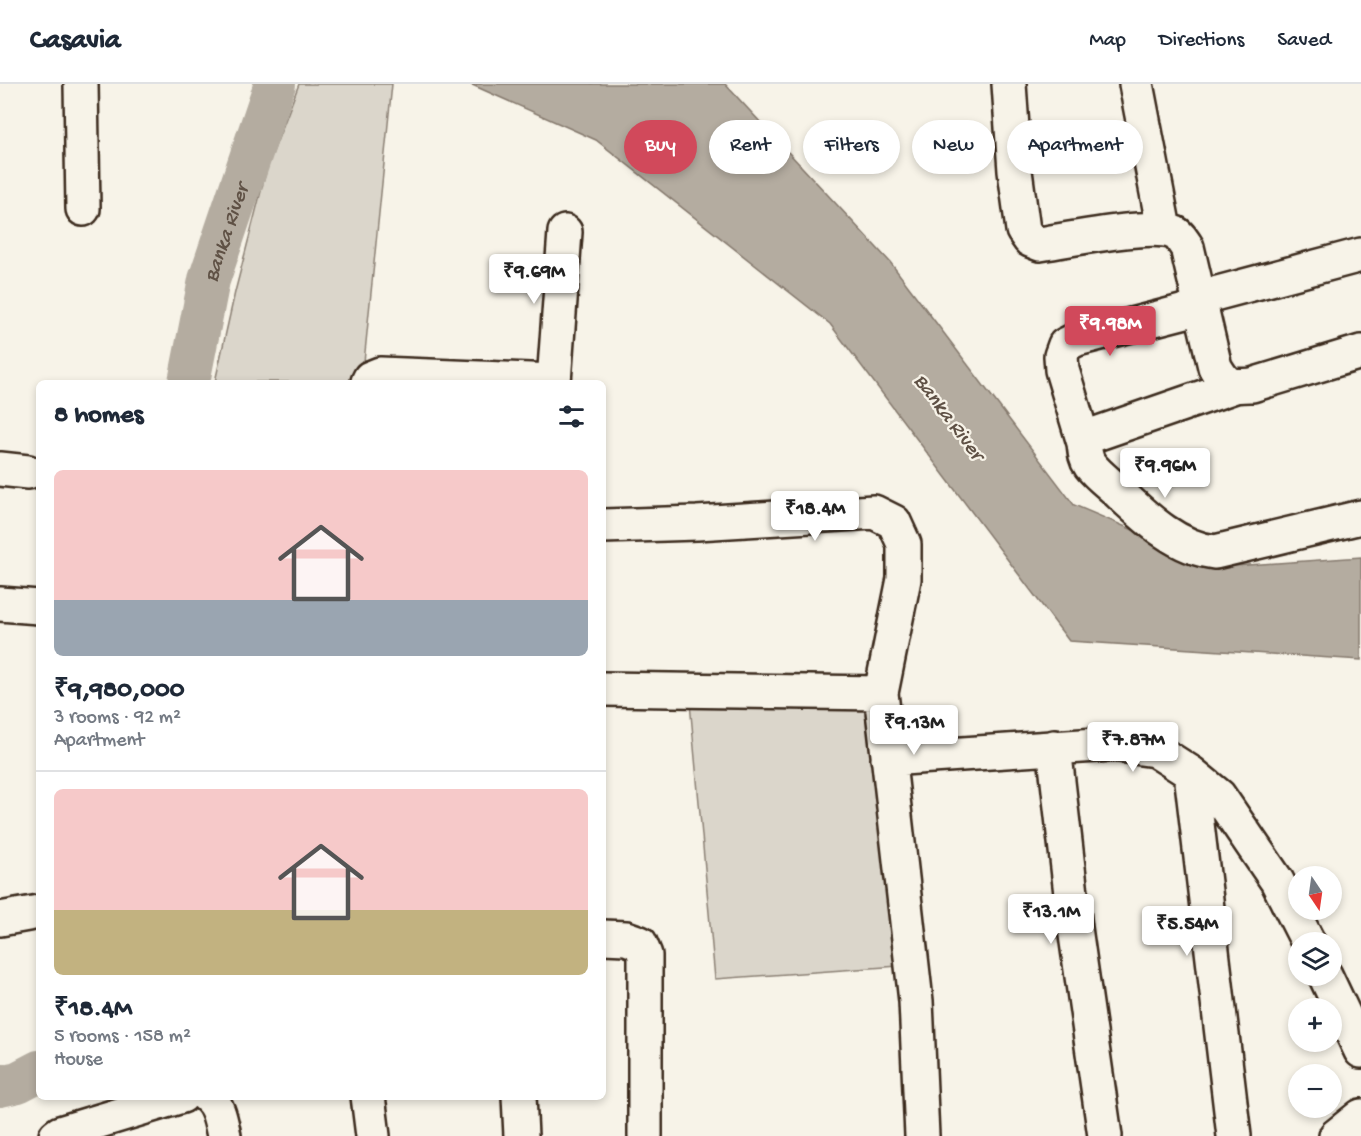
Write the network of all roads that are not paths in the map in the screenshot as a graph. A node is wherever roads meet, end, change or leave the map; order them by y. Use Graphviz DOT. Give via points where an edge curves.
graph roads {
  1 [pos="81,84"];
  2 [pos="1009,84"];
  3 [pos="1136,84"];
  4 [pos="83,209"];
  5 [pos="1164,230"];
  6 [pos="565,232"];
  7 [pos="1361,255"];
  8 [pos="1200,302"];
  9 [pos="1361,352"];
  10 [pos="369,380"];
  11 [pos="510,380"];
  12 [pos="554,380"];
  13 [pos="1235,386"];
  14 [pos="1084,443"];
  15 [pos="1361,517"];
  16 [pos="606,526"];
  17 [pos="0,604"];
  18 [pos="36,608"];
  19 [pos="606,689"];
  20 [pos="882,693"];
  21 [pos="1054,747"];
  22 [pos="888,759"];
  23 [pos="1191,773"];
  24 [pos="36,913"];
  25 [pos="0,919"];
  26 [pos="1303,932"];
  27 [pos="606,937"];
  28 [pos="1330,986"];
  29 [pos="1361,1051"];
  30 [pos="169,1100"];
  31 [pos="212,1100"];
  32 [pos="368,1100"];
  33 [pos="519,1100"];
  34 [pos="1361,1116"];
  35 [pos="56,1136"];
  36 [pos="224,1136"];
  37 [pos="373,1136"];
  38 [pos="521,1136"];
  39 [pos="645,1136"];
  40 [pos="922,1136"];
  41 [pos="1105,1136"];
  42 [pos="1234,1136"];
  43 [pos="1336,1136"];
  1 -- 4 [label="street"];
  2 -- 5 [label="street" via="1015,171 1023,230 1030,240 1040,244 1145,229"];
  3 -- 5 [label="street"];
  5 -- 8 [label="street" via="1177,233 1187,247"];
  6 -- 12 [label="street"];
  7 -- 8 [label="street"];
  8 -- 13 [label="street" via="1215,367 1223,381"];
  8 -- 14 [label="street" via="1065,345 1062,370"];
  9 -- 13 [label="street" via="1252,385"];
  10 -- 11 [label="street" via="380,374"];
  13 -- 14 [label="street" via="1090,436"];
  14 -- 15 [label="street" via="1090,466 1141,513 1178,540 1203,551 1215,552"];
  16 -- 20 [label="street" via="874,512 894,522 904,544 904,579"];
  17 -- 18 [label="street"];
  19 -- 20 [label="street"];
  20 -- 22 [label="street"];
  21 -- 22 [label="street"];
  21 -- 23 [label="street" via="1112,744 1155,750"];
  21 -- 41 [label="street" via="1076,940"];
  22 -- 40 [label="street" via="916,1001"];
  23 -- 26 [label="street" via="1218,796 1232,815 1277,881"];
  23 -- 42 [label="street"];
  24 -- 25 [label="street"];
  27 -- 39 [label="street" via="640,943 645,955"];
  28 -- 29 [label="street"];
  30 -- 35 [label="street"];
  31 -- 36 [label="street"];
  32 -- 37 [label="street"];
  33 -- 38 [label="street"];
  34 -- 43 [label="street"];
}
